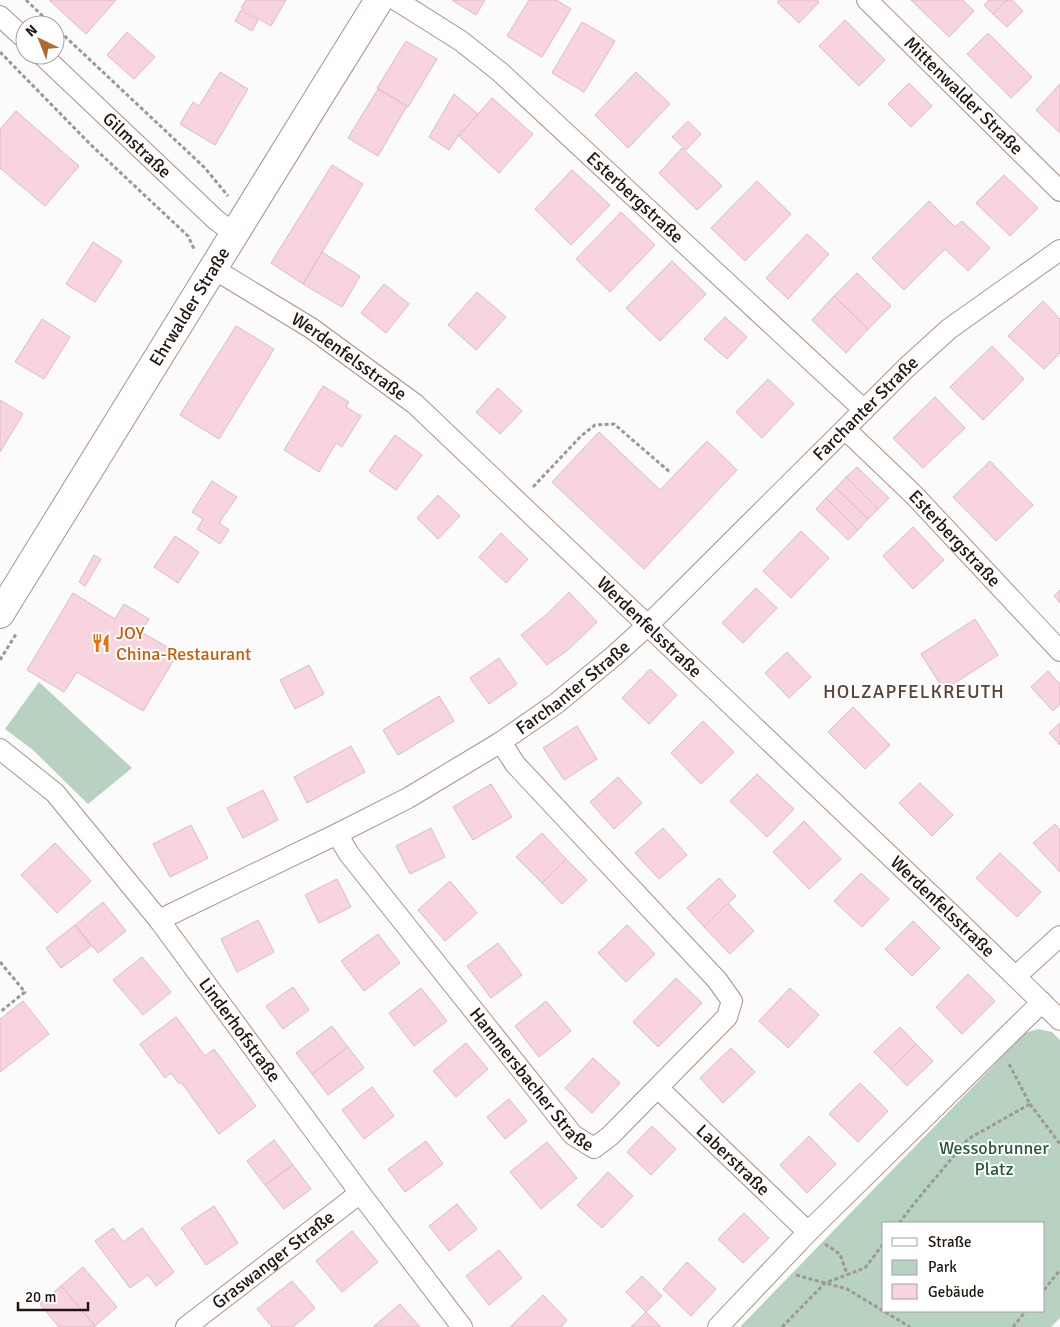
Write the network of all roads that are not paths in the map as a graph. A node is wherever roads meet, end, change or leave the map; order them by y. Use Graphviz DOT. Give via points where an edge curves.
graph roads {
  1 [pos="379,0"];
  2 [pos="396,0"];
  3 [pos="867,0"];
  4 [pos="0,16"];
  5 [pos="15,30"];
  6 [pos="53,65"];
  7 [pos="1060,192"];
  8 [pos="235,234"];
  9 [pos="1060,250"];
  10 [pos="204,260"];
  11 [pos="864,410"];
  12 [pos="845,429"];
  13 [pos="0,614"];
  14 [pos="648,624"];
  15 [pos="1060,651"];
  16 [pos="501,742"];
  17 [pos="0,749"];
  18 [pos="337,834"];
  19 [pos="159,920"];
  20 [pos="1060,936"];
  21 [pos="1016,976"];
  22 [pos="1042,1002"];
  23 [pos="1060,1020"];
  24 [pos="658,1088"];
  25 [pos="360,1193"];
  26 [pos="808,1232"];
  27 [pos="186,1327"];
  28 [pos="462,1327"];
  29 [pos="718,1327"];
  1 -- 8 [label="street, Ehrwalder Straße"];
  2 -- 11 [label="street, Esterbergstraße" via="461,41 500,72"];
  3 -- 7 [label="street, Mittenwalder Straße"];
  4 -- 5 [label="street"];
  6 -- 8 [label="street, Gilmstraße" via="216,220"];
  8 -- 10 [label="street, Ehrwalder Straße"];
  9 -- 11 [label="street, Farchanter Straße" via="949,330"];
  10 -- 13 [label="street, Ehrwalder Straße"];
  10 -- 14 [label="street, Werdenfelsstraße" via="311,328 415,404"];
  11 -- 12 [label="street, Farchanter Straße"];
  12 -- 14 [label="street, Farchanter Straße"];
  12 -- 15 [label="street, Esterbergstraße" via="914,495"];
  14 -- 16 [label="street, Farchanter Straße" via="557,703"];
  14 -- 21 [label="street, Werdenfelsstraße"];
  16 -- 18 [label="street, Farchanter Straße" via="408,798"];
  16 -- 24 [label="street, Hammersbacher Straße" via="515,764 732,1001 727,1017"];
  17 -- 19 [label="street, Linderhofstraße" via="55,793"];
  18 -- 19 [label="street, Farchanter Straße"];
  18 -- 24 [label="street, Hammersbacher Straße" via="349,854 574,1135 594,1148"];
  19 -- 25 [label="street, Linderhofstraße"];
  20 -- 21 [label="street"];
  21 -- 22 [label="street, Werdenfelsstraße"];
  22 -- 23 [label="street, Werdenfelsstraße"];
  22 -- 26 [label="street"];
  24 -- 26 [label="street, Laberstraße"];
  25 -- 27 [label="street, Graswanger Straße"];
  25 -- 28 [label="street, Linderhofstraße"];
  26 -- 29 [label="street"];
}
